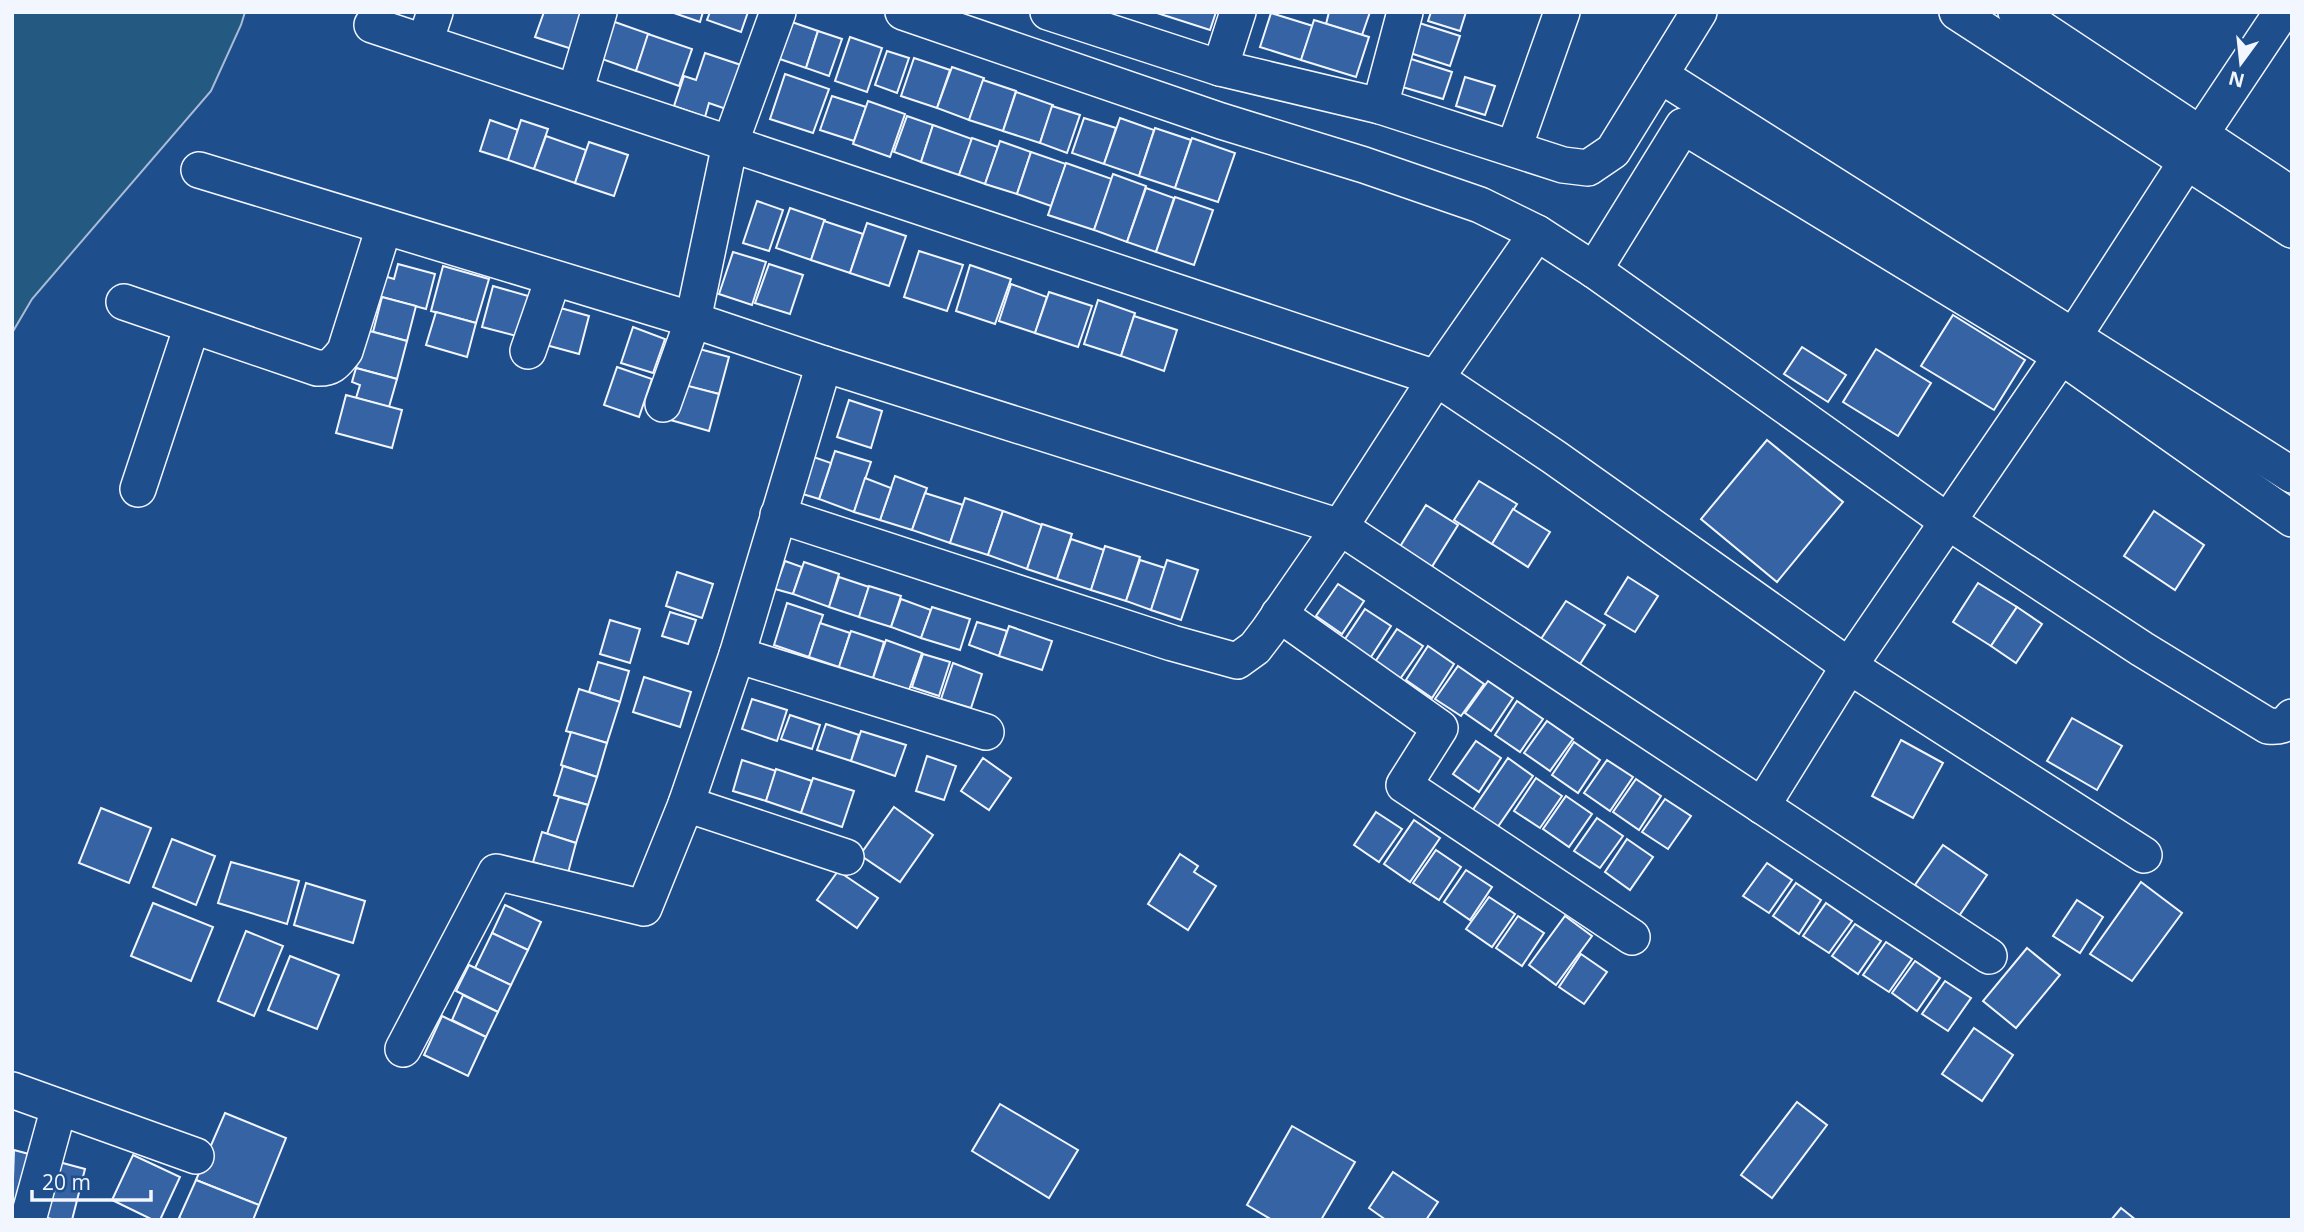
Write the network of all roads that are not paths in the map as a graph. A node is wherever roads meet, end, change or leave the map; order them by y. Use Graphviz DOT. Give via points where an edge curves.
graph roads {
  1 [pos="599,12"];
  2 [pos="778,12"];
  3 [pos="903,12"];
  4 [pos="1238,12"];
  5 [pos="1405,12"];
  6 [pos="1562,12"];
  7 [pos="1699,12"];
  8 [pos="1956,12"];
  9 [pos="2016,12"];
  10 [pos="2282,12"];
  11 [pos="1066,15"];
  12 [pos="1991,22"];
  13 [pos="372,25"];
  14 [pos="430,27"];
  15 [pos="1220,68"];
  16 [pos="1660,75"];
  17 [pos="575,92"];
  18 [pos="1380,106"];
  19 [pos="730,144"];
  20 [pos="1514,148"];
  21 [pos="2193,148"];
  22 [pos="199,170"];
  23 [pos="2292,195"];
  24 [pos="384,227"];
  25 [pos="2292,230"];
  26 [pos="1537,233"];
  27 [pos="1594,271"];
  28 [pos="553,279"];
  29 [pos="124,302"];
  30 [pos="693,320"];
  31 [pos="192,326"];
  32 [pos="2067,346"];
  33 [pos="528,351"];
  34 [pos="824,364"];
  35 [pos="1436,378"];
  36 [pos="663,404"];
  37 [pos="2292,475"];
  38 [pos="138,489"];
  39 [pos="778,515"];
  40 [pos="2292,519"];
  41 [pos="1947,521"];
  42 [pos="1340,527"];
  43 [pos="1279,614"];
  44 [pos="737,655"];
  45 [pos="1849,666"];
  46 [pos="2292,717"];
  47 [pos="986,732"];
  48 [pos="686,804"];
  49 [pos="1762,806"];
  50 [pos="2144,855"];
  51 [pos="846,857"];
  52 [pos="1632,937"];
  53 [pos="1989,956"];
  54 [pos="403,1049"];
  55 [pos="12,1090"];
  56 [pos="59,1107"];
  57 [pos="196,1156"];
  58 [pos="29,1220"];
  1 -- 17 [label="street"];
  2 -- 19 [label="street"];
  3 -- 26 [label="street" via="1480,205"];
  4 -- 15 [label="street"];
  5 -- 18 [label="street"];
  6 -- 20 [label="street"];
  7 -- 16 [label="street"];
  8 -- 12 [label="street"];
  9 -- 21 [label="street"];
  10 -- 21 [label="street"];
  11 -- 15 [label="street"];
  12 -- 21 [label="street"];
  13 -- 14 [label="street"];
  14 -- 17 [label="street"];
  15 -- 18 [label="street"];
  16 -- 20 [label="street" via="1613,151 1588,168 1563,165"];
  16 -- 32 [label="street"];
  17 -- 19 [label="street"];
  18 -- 20 [label="street"];
  19 -- 30 [label="street"];
  19 -- 35 [label="street"];
  21 -- 23 [label="street"];
  21 -- 25 [label="street"];
  21 -- 32 [label="street"];
  22 -- 24 [label="street"];
  24 -- 28 [label="street"];
  24 -- 31 [label="street" via="345,351 326,369"];
  26 -- 27 [label="street"];
  26 -- 35 [label="street"];
  27 -- 32 [label="street" via="1683,126"];
  27 -- 41 [label="street"];
  28 -- 30 [label="street"];
  28 -- 33 [label="street"];
  29 -- 31 [label="street"];
  30 -- 34 [label="street"];
  30 -- 36 [label="street"];
  31 -- 38 [label="street"];
  32 -- 37 [label="street"];
  32 -- 40 [label="street"];
  32 -- 41 [label="street"];
  34 -- 39 [label="street"];
  34 -- 42 [label="street"];
  35 -- 42 [label="street"];
  35 -- 45 [label="street"];
  39 -- 43 [label="street" via="1237,661 1255,648"];
  39 -- 44 [label="street"];
  41 -- 45 [label="street"];
  41 -- 46 [label="street" via="2268,726 2279,727"];
  42 -- 43 [label="street"];
  42 -- 49 [label="street"];
  43 -- 52 [label="street" via="1440,728 1404,785"];
  44 -- 47 [label="street"];
  44 -- 48 [label="street"];
  45 -- 49 [label="street"];
  45 -- 50 [label="street"];
  48 -- 51 [label="street"];
  48 -- 54 [label="street" via="644,908 496,872"];
  49 -- 53 [label="street"];
  55 -- 56 [label="street"];
  56 -- 57 [label="street"];
  56 -- 58 [label="street"];
}
